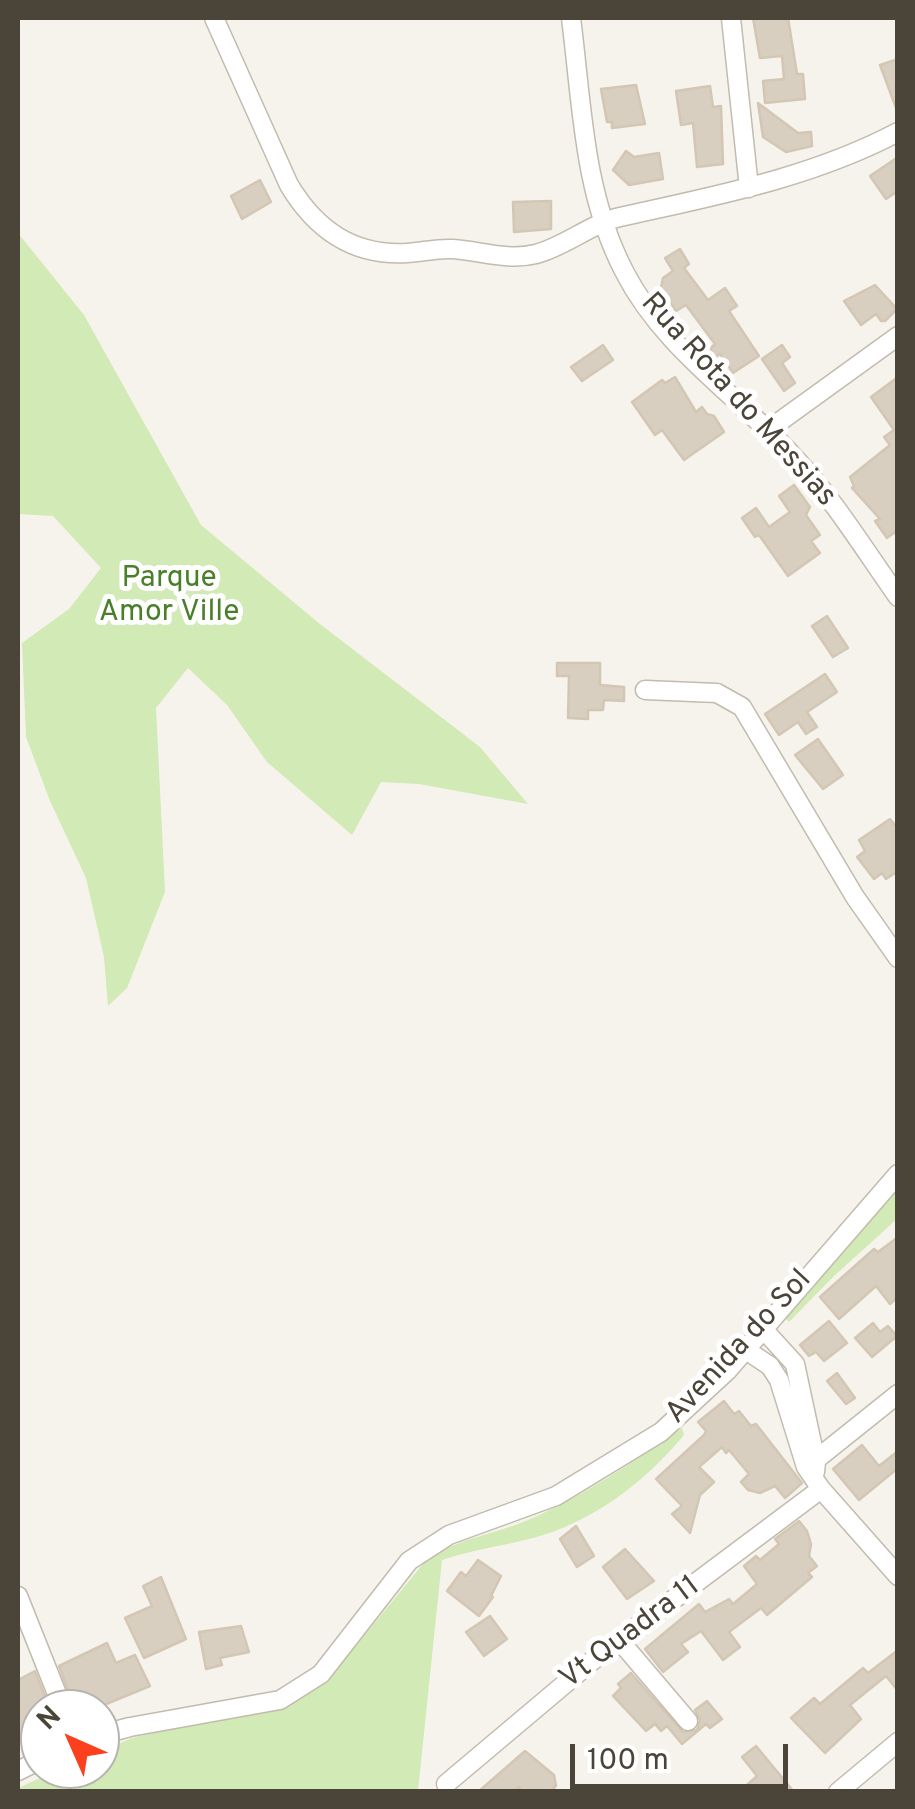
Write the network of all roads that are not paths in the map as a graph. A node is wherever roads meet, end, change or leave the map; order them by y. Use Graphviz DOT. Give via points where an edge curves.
graph roads {
  1 [pos="214,18"];
  2 [pos="571,18"];
  3 [pos="731,18"];
  4 [pos="898,132"];
  5 [pos="749,188"];
  6 [pos="602,221"];
  7 [pos="898,336"];
  8 [pos="768,430"];
  9 [pos="898,597"];
  10 [pos="646,690"];
  11 [pos="898,958"];
  12 [pos="898,1174"];
  13 [pos="764,1330"];
  14 [pos="746,1350"];
  15 [pos="795,1364"];
  16 [pos="779,1380"];
  17 [pos="898,1394"];
  18 [pos="814,1474"];
  19 [pos="898,1576"];
  20 [pos="18,1596"];
  21 [pos="620,1640"];
  22 [pos="56,1689"];
  23 [pos="688,1721"];
  24 [pos="120,1730"];
  25 [pos="898,1742"];
  26 [pos="446,1784"];
  27 [pos="838,1792"];
  1 -- 6 [label="street" via="289,185 342,242 387,253 440,248 515,258 558,246"];
  2 -- 6 [label="street, Rua Rota do Messias"];
  3 -- 5 [label="street"];
  4 -- 5 [label="street"];
  5 -- 6 [label="street"];
  6 -- 8 [label="street, Rua Rota do Messias" via="623,270 670,336"];
  7 -- 8 [label="street"];
  8 -- 9 [label="street, Rua Rota do Messias" via="814,480"];
  10 -- 11 [label="street" via="717,693 742,706"];
  12 -- 13 [label="street, Avenida do Sol"];
  13 -- 14 [label="street, Avenida do Sol"];
  13 -- 15 [label="street"];
  14 -- 16 [label="street"];
  14 -- 24 [label="street, Avenida do Sol" via="661,1432 556,1496 449,1535 409,1561 321,1674 280,1700"];
  15 -- 16 [label="street"];
  15 -- 18 [label="street"];
  16 -- 18 [label="street"];
  17 -- 18 [label="street, Vt Quadra 11"];
  18 -- 19 [label="street"];
  18 -- 21 [label="street, Vt Quadra 11"];
  20 -- 22 [label="street"];
  21 -- 23 [label="street"];
  21 -- 26 [label="street, Vt Quadra 11"];
  25 -- 27 [label="street"];
}
